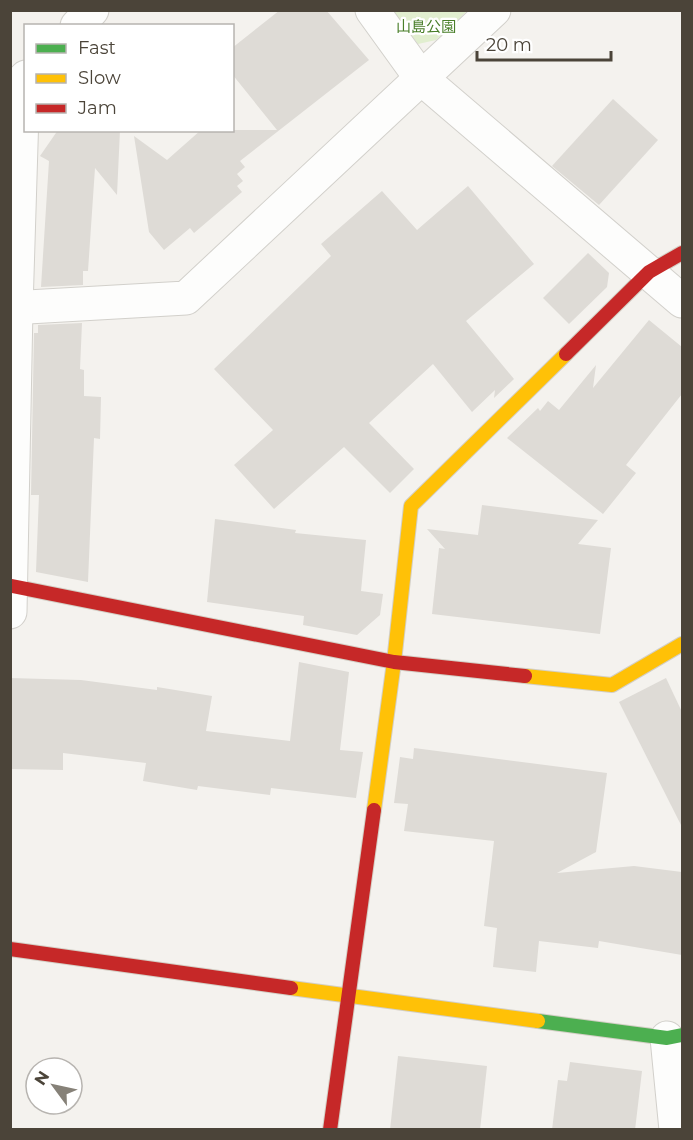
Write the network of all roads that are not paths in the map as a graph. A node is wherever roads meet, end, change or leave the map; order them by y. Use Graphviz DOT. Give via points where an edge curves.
graph roads {
  1 [pos="92,10"];
  2 [pos="372,10"];
  3 [pos="494,10"];
  4 [pos="79,24"];
  5 [pos="20,74"];
  6 [pos="421,78"];
  7 [pos="682,253"];
  8 [pos="649,272"];
  9 [pos="682,301"];
  10 [pos="13,308"];
  11 [pos="11,599"];
  12 [pos="682,644"];
  13 [pos="394,662"];
  14 [pos="10,949"];
  15 [pos="347,996"];
  16 [pos="675,1036"];
  17 [pos="330,1130"];
  18 [pos="675,1130"];
  1 -- 4 [label="street"];
  2 -- 6 [label="street"];
  3 -- 6 [label="street"];
  5 -- 10 [label="street"];
  6 -- 8 [label="street"];
  6 -- 10 [label="street" via="186,298"];
  7 -- 8 [label="street"];
  8 -- 9 [label="street"];
  8 -- 13 [label="street" via="411,506"];
  10 -- 11 [label="street"];
  11 -- 13 [label="street"];
  12 -- 13 [label="street" via="612,686"];
  13 -- 15 [label="street"];
  14 -- 15 [label="street"];
  15 -- 16 [label="street"];
  15 -- 17 [label="street"];
  16 -- 18 [label="street"];
}
